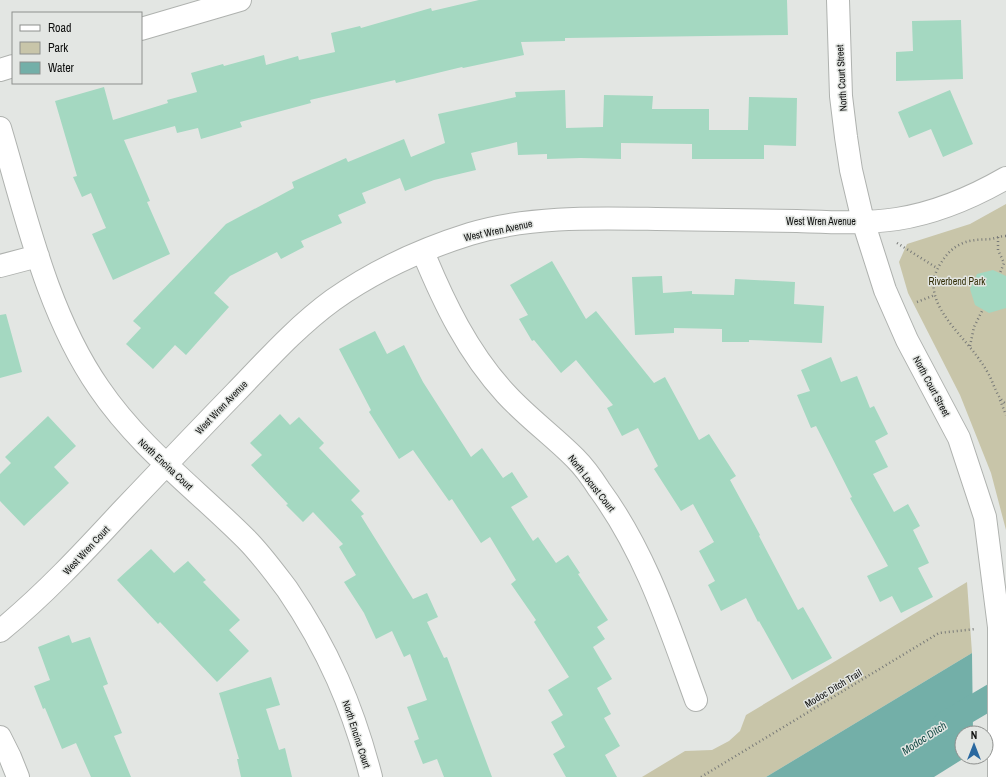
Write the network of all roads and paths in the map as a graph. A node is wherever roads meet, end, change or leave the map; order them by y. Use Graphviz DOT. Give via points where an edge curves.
graph roads {
  1 [pos="240,0"];
  2 [pos="838,0"];
  3 [pos="142,29"];
  4 [pos="12,66"];
  5 [pos="0,70"];
  6 [pos="0,128"];
  7 [pos="1006,178"];
  8 [pos="863,221"];
  9 [pos="1006,236"];
  10 [pos="998,237"];
  11 [pos="897,243"];
  12 [pos="423,252"];
  13 [pos="38,256"];
  14 [pos="0,266"];
  15 [pos="937,268"];
  16 [pos="1000,273"];
  17 [pos="983,309"];
  18 [pos="970,347"];
  19 [pos="1000,400"];
  20 [pos="1006,404"];
  21 [pos="1006,415"];
  22 [pos="166,464"];
  23 [pos="978,629"];
  24 [pos="0,631"];
  25 [pos="696,700"];
  26 [pos="0,737"];
  27 [pos="18,777"];
  28 [pos="371,777"];
  29 [pos="702,777"];
  30 [pos="999,777"];
  1 -- 3 [label="street"];
  2 -- 8 [label="street, North Court Street" via="841,96 851,170"];
  4 -- 5 [label="street"];
  6 -- 13 [label="street, North Encina Court"];
  7 -- 8 [label="street, West Wren Avenue" via="989,188 928,212 897,219"];
  8 -- 12 [label="street, West Wren Avenue" via="594,218 555,220 471,234"];
  8 -- 30 [label="street, North Court Street" via="885,290 907,340 959,438 985,517 999,627"];
  9 -- 10 [label="path"];
  10 -- 15 [label="path" via="960,244 947,254"];
  10 -- 16 [label="path" via="998,250 1004,263"];
  11 -- 15 [label="path"];
  12 -- 22 [label="street, West Wren Avenue" via="386,267 334,299 300,327"];
  12 -- 25 [label="street, North Locust Court" via="448,310 484,368 506,394 576,459 620,519 664,610"];
  13 -- 14 [label="street"];
  13 -- 22 [label="street, North Encina Court" via="55,306 76,353 119,416"];
  15 -- 18 [label="path" via="934,281 935,295 942,312"];
  17 -- 18 [label="path" via="974,327"];
  18 -- 19 [label="path" via="988,372"];
  19 -- 20 [label="path"];
  19 -- 21 [label="path"];
  22 -- 24 [label="street, West Wren Court" via="61,576"];
  22 -- 28 [label="street, North Encina Court" via="247,540 297,604 338,678 352,713"];
  23 -- 29 [label="path, Modoc Ditch Trail" via="939,633"];
  26 -- 27 [label="street"];
}
